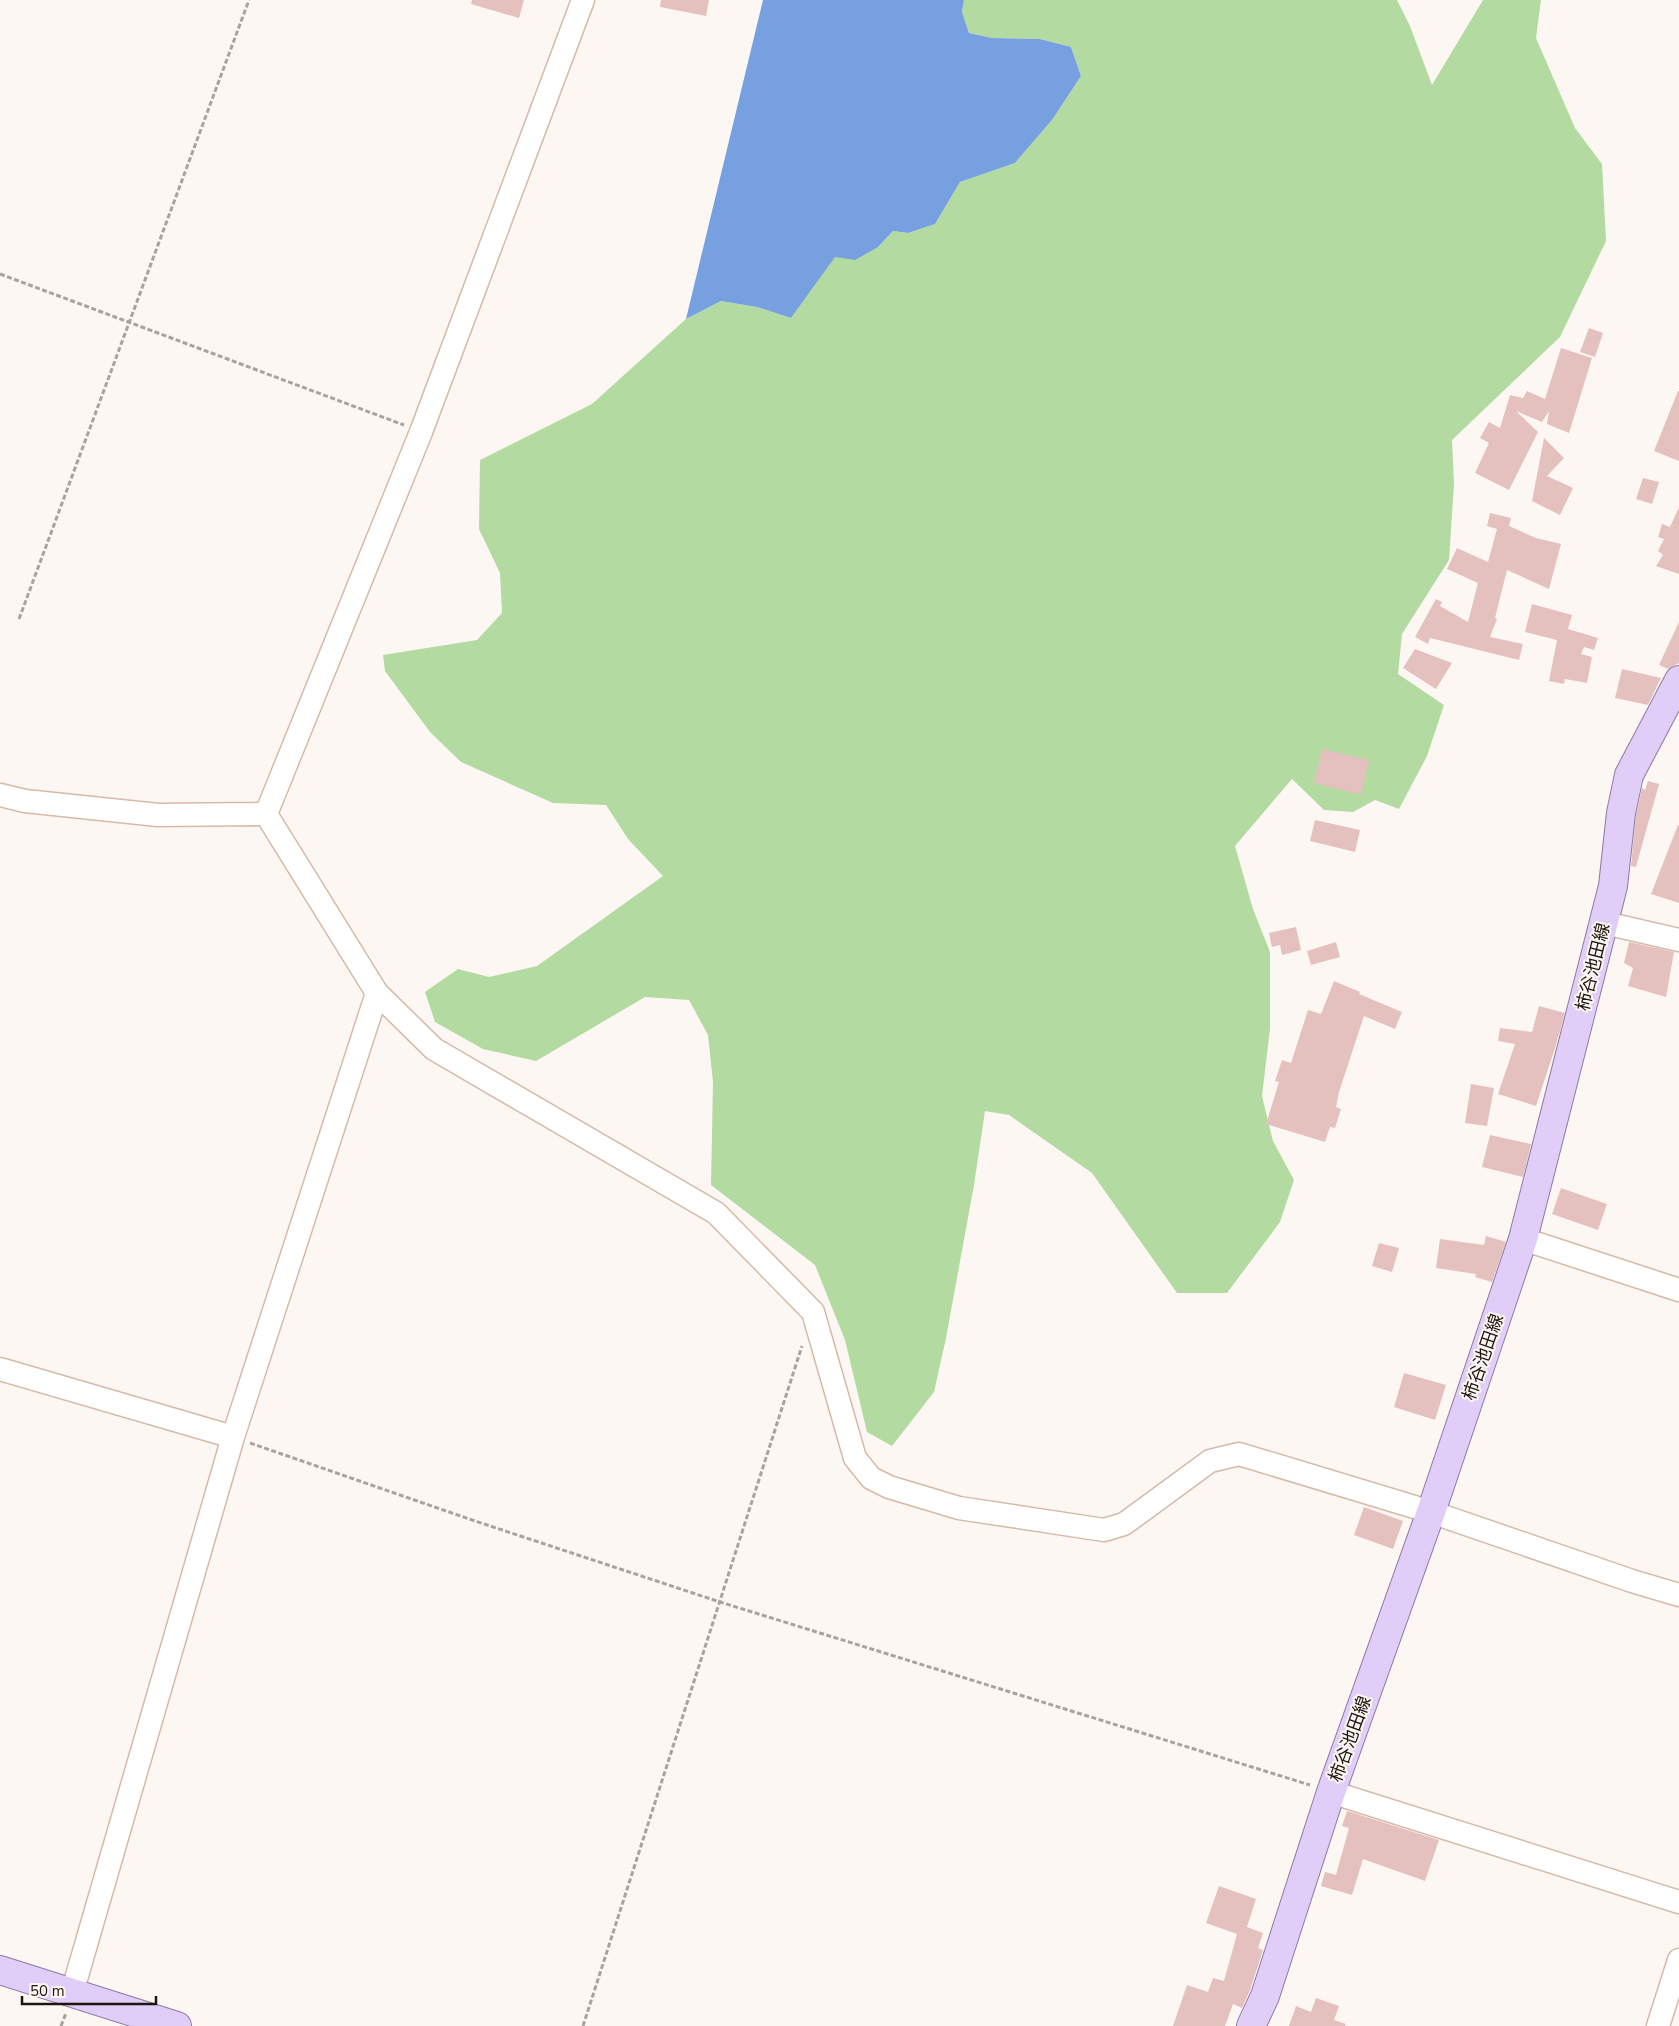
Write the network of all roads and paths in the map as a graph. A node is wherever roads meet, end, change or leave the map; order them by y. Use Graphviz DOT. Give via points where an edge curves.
graph roads {
  1 [pos="249,0"];
  2 [pos="583,0"];
  3 [pos="0,274"];
  4 [pos="128,322"];
  5 [pos="421,432"];
  6 [pos="19,619"];
  7 [pos="1679,680"];
  8 [pos="0,795"];
  9 [pos="266,814"];
  10 [pos="1604,923"];
  11 [pos="1679,940"];
  12 [pos="377,993"];
  13 [pos="1523,1239"];
  14 [pos="1679,1290"];
  15 [pos="813,1312"];
  16 [pos="0,1369"];
  17 [pos="233,1437"];
  18 [pos="1431,1512"];
  19 [pos="1679,1595"];
  20 [pos="720,1602"];
  21 [pos="1331,1792"];
  22 [pos="1679,1902"];
  23 [pos="1679,1960"];
  24 [pos="0,1970"];
  25 [pos="72,1993"];
  26 [pos="177,2026"];
  27 [pos="583,2026"];
  28 [pos="1252,2026"];
  29 [pos="1658,2026"];
  1 -- 4 [label="path"];
  2 -- 5 [label="street"];
  3 -- 4 [label="path"];
  4 -- 5 [label="path"];
  4 -- 6 [label="path"];
  5 -- 9 [label="street"];
  7 -- 10 [label="main road, 柿谷池田線" via="1629,775 1621,813 1614,886"];
  8 -- 9 [label="street" via="158,815"];
  9 -- 12 [label="street"];
  10 -- 11 [label="street"];
  10 -- 13 [label="main road, 柿谷池田線"];
  12 -- 15 [label="street" via="434,1049 716,1213"];
  12 -- 17 [label="street"];
  13 -- 14 [label="street"];
  13 -- 18 [label="main road, 柿谷池田線"];
  15 -- 18 [label="street" via="855,1458 871,1478 889,1487 959,1508 1104,1530 1124,1524 1210,1461 1239,1454"];
  15 -- 20 [label="path"];
  16 -- 17 [label="street"];
  17 -- 20 [label="path"];
  17 -- 25 [label="street"];
  18 -- 19 [label="street"];
  18 -- 21 [label="main road, 柿谷池田線"];
  20 -- 21 [label="path"];
  20 -- 27 [label="path"];
  21 -- 22 [label="street"];
  21 -- 28 [label="main road, 柿谷池田線" via="1265,1996"];
  23 -- 29 [label="street"];
  24 -- 25 [label="main road"];
  25 -- 26 [label="main road"];
}
